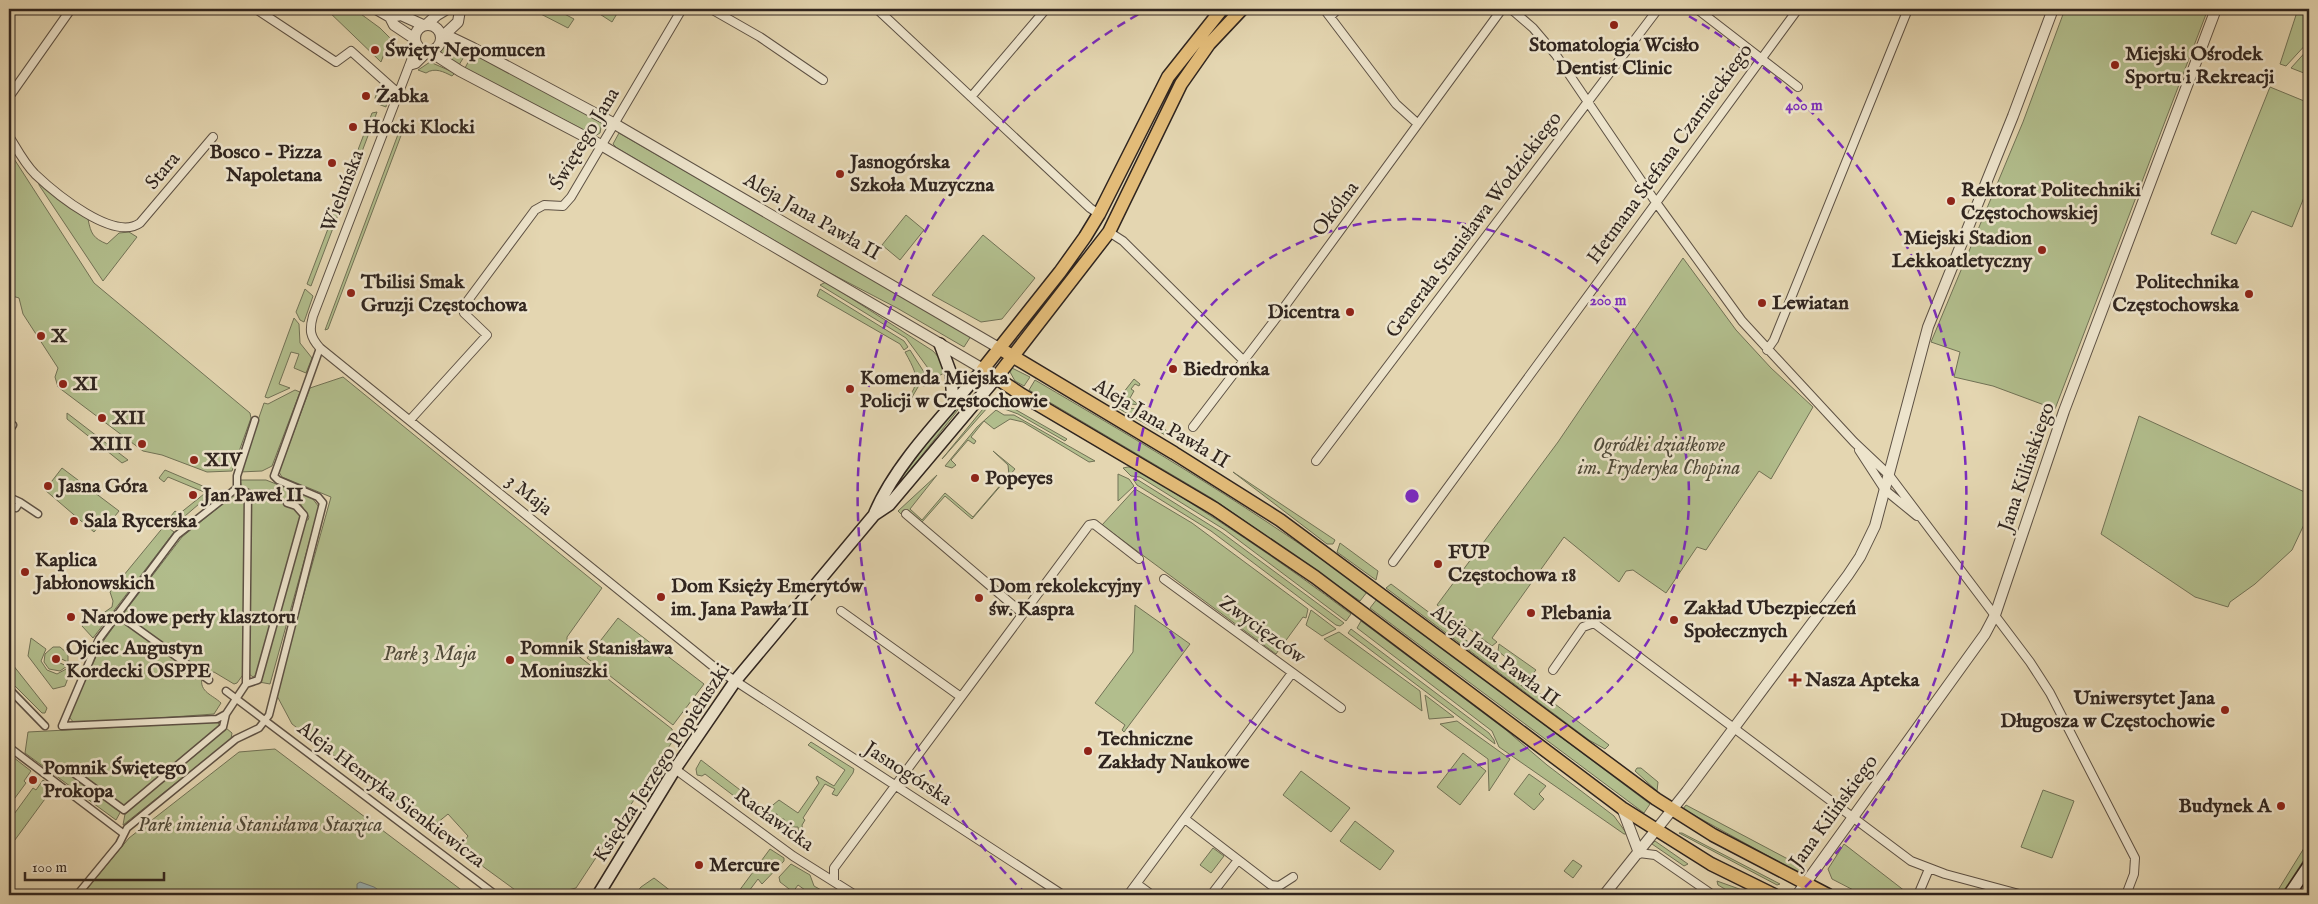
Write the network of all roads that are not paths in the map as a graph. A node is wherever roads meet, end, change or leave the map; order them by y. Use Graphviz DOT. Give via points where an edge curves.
graph roads {
  1 [pos="72,9"];
  2 [pos="256,9"];
  3 [pos="376,9"];
  4 [pos="448,9"];
  5 [pos="459,9"];
  6 [pos="682,9"];
  7 [pos="712,9"];
  8 [pos="877,9"];
  9 [pos="1046,9"];
  10 [pos="1222,9"];
  11 [pos="1242,9"];
  12 [pos="1324,9"];
  13 [pos="1338,9"];
  14 [pos="1502,9"];
  15 [pos="1511,9"];
  16 [pos="1658,9"];
  17 [pos="1697,9"];
  18 [pos="1798,9"];
  19 [pos="1908,9"];
  20 [pos="2053,9"];
  21 [pos="2216,9"];
  22 [pos="390,17"];
  23 [pos="1330,17"];
  24 [pos="425,25"];
  25 [pos="442,37"];
  26 [pos="416,43"];
  27 [pos="429,51"];
  28 [pos="1760,58"];
  29 [pos="409,66"];
  30 [pos="823,80"];
  31 [pos="1798,87"];
  32 [pos="398,93"];
  33 [pos="9,97"];
  34 [pos="971,97"];
  35 [pos="1588,102"];
  36 [pos="614,123"];
  37 [pos="1418,124"];
  38 [pos="9,136"];
  39 [pos="213,137"];
  40 [pos="601,145"];
  41 [pos="1655,201"];
  42 [pos="1099,214"];
  43 [pos="1109,232"];
  44 [pos="310,329"];
  45 [pos="940,344"];
  46 [pos="320,348"];
  47 [pos="999,348"];
  48 [pos="1767,350"];
  49 [pos="1014,357"];
  50 [pos="1244,360"];
  51 [pos="983,369"];
  52 [pos="996,378"];
  53 [pos="953,403"];
  54 [pos="255,420"];
  55 [pos="410,420"];
  56 [pos="1193,427"];
  57 [pos="1854,442"];
  58 [pos="1316,461"];
  59 [pos="1889,475"];
  60 [pos="237,488"];
  61 [pos="1885,490"];
  62 [pos="9,497"];
  63 [pos="287,503"];
  64 [pos="38,514"];
  65 [pos="906,514"];
  66 [pos="874,515"];
  67 [pos="1926,522"];
  68 [pos="1139,559"];
  69 [pos="1393,562"];
  70 [pos="1164,579"];
  71 [pos="841,611"];
  72 [pos="1022,613"];
  73 [pos="118,614"];
  74 [pos="1995,615"];
  75 [pos="1552,670"];
  76 [pos="1292,673"];
  77 [pos="209,680"];
  78 [pos="736,680"];
  79 [pos="246,684"];
  80 [pos="9,690"];
  81 [pos="226,691"];
  82 [pos="961,697"];
  83 [pos="237,699"];
  84 [pos="1341,708"];
  85 [pos="226,714"];
  86 [pos="266,721"];
  87 [pos="45,726"];
  88 [pos="1734,727"];
  89 [pos="9,747"];
  90 [pos="675,769"];
  91 [pos="75,774"];
  92 [pos="896,785"];
  93 [pos="1622,808"];
  94 [pos="1673,810"];
  95 [pos="1852,816"];
  96 [pos="1185,819"];
  97 [pos="1656,830"];
  98 [pos="124,834"];
  99 [pos="1639,853"];
  100 [pos="1238,860"];
  101 [pos="2309,865"];
  102 [pos="1929,869"];
  103 [pos="1293,877"];
  104 [pos="834,880"];
  105 [pos="1137,884"];
  106 [pos="1805,884"];
  107 [pos="77,895"];
  108 [pos="496,895"];
  109 [pos="598,895"];
  110 [pos="855,895"];
  111 [pos="1063,895"];
  112 [pos="1128,895"];
  113 [pos="1152,895"];
  114 [pos="1211,895"];
  115 [pos="1604,895"];
  116 [pos="1714,895"];
  117 [pos="1774,895"];
  118 [pos="1797,895"];
  119 [pos="1828,895"];
  120 [pos="1918,895"];
  121 [pos="2023,895"];
  122 [pos="2126,895"];
  123 [pos="2289,895"];
  1 -- 33 [label="street"];
  2 -- 32 [label="street" via="336,62 351,51"];
  3 -- 22 [label="street"];
  4 -- 24 [label="street"];
  5 -- 25 [label="street" via="458,22"];
  6 -- 36 [label="street, Świętego Jana"];
  7 -- 30 [label="street"];
  8 -- 34 [label="street"];
  9 -- 34 [label="street"];
  10 -- 42 [label="main road" via="1168,77"];
  11 -- 43 [label="main road" via="1209,44 1181,84"];
  12 -- 23 [label="street"];
  13 -- 23 [label="street"];
  14 -- 37 [label="street, Okólna"];
  15 -- 35 [label="street" via="1556,55"];
  16 -- 35 [label="street, Generała Stanisława Wodzickiego"];
  17 -- 28 [label="street"];
  18 -- 28 [label="street, Hetmana Stefana Czarnieckiego"];
  19 -- 48 [label="street" via="1774,340"];
  20 -- 59 [label="street" via="1928,327"];
  21 -- 74 [label="street, Jana Kilińskiego" via="2064,411"];
  22 -- 24 [label="street" via="401,15"];
  22 -- 26 [label="street" via="394,25"];
  23 -- 37 [label="street" via="1396,104"];
  24 -- 25 [label="street" via="439,29"];
  24 -- 26 [label="street" via="417,31"];
  25 -- 27 [label="street" via="437,48"];
  25 -- 36 [label="street, Aleja Jana Pawła II" via="448,36 472,48"];
  26 -- 27 [label="street"];
  26 -- 29 [label="street, Wieluńska"];
  27 -- 29 [label="street" via="416,64"];
  27 -- 40 [label="street" via="460,71"];
  28 -- 31 [label="street"];
  28 -- 41 [label="street, Hetmana Stefana Czarnieckiego"];
  29 -- 32 [label="street, Wieluńska"];
  32 -- 44 [label="street, Wieluńska"];
  34 -- 42 [label="street"];
  35 -- 41 [label="street"];
  35 -- 58 [label="street, Generała Stanisława Wodzickiego"];
  36 -- 40 [label="street, Świętego Jana"];
  36 -- 47 [label="street, Aleja Jana Pawła II"];
  37 -- 50 [label="street, Okólna"];
  38 -- 39 [label="street, Stara" via="34,173 78,207 103,223 133,228"];
  40 -- 45 [label="street"];
  40 -- 55 [label="street, Świętego Jana" via="571,197 563,206 544,205 535,210 463,307 464,313 487,336"];
  41 -- 48 [label="street" via="1742,321"];
  41 -- 69 [label="street, Hetmana Stefana Czarnieckiego"];
  42 -- 47 [label="main road" via="1060,272"];
  43 -- 49 [label="main road"];
  43 -- 50 [label="street" via="1123,241"];
  44 -- 46 [label="street, 3 Maja"];
  45 -- 51 [label="street"];
  45 -- 53 [label="main road" via="951,374"];
  46 -- 55 [label="street, 3 Maja"];
  46 -- 86 [label="street" via="274,476 318,497 323,503"];
  47 -- 49 [label="main road, Aleja Jana Pawła II"];
  47 -- 51 [label="main road"];
  48 -- 57 [label="street"];
  49 -- 52 [label="main road"];
  49 -- 94 [label="main road, Aleja Jana Pawła II" via="1280,520"];
  50 -- 56 [label="street, Okólna"];
  51 -- 52 [label="main road"];
  51 -- 53 [label="main road, Księdza Jerzego Popiełuszki"];
  52 -- 66 [label="main road, Księdza Jerzego Popiełuszki" via="889,505"];
  52 -- 93 [label="main road" via="1215,509 1315,577"];
  53 -- 66 [label="main road, Księdza Jerzego Popiełuszki" via="888,487"];
  54 -- 60 [label="street" via="237,476"];
  55 -- 78 [label="street, 3 Maja" via="714,668"];
  57 -- 59 [label="street"];
  57 -- 61 [label="street"];
  59 -- 61 [label="street"];
  59 -- 67 [label="street"];
  60 -- 73 [label="street" via="177,535"];
  60 -- 79 [label="street" via="248,493"];
  61 -- 67 [label="street"];
  61 -- 88 [label="street" via="1875,526 1860,557"];
  62 -- 64 [label="street"];
  63 -- 79 [label="street" via="296,506 304,515 258,680"];
  65 -- 72 [label="street"];
  66 -- 78 [label="main road, Księdza Jerzego Popiełuszki"];
  67 -- 74 [label="street"];
  68 -- 72 [label="street" via="1094,524 1089,525"];
  70 -- 76 [label="street, Zwycięzców"];
  71 -- 82 [label="street"];
  72 -- 82 [label="street"];
  73 -- 77 [label="street"];
  73 -- 85 [label="street" via="99,639 62,726 217,719"];
  74 -- 95 [label="street, Jana Kilińskiego" via="1985,634"];
  74 -- 122 [label="street" via="2050,693 2132,851 2136,863"];
  75 -- 88 [label="street" via="1583,627 1594,624"];
  76 -- 84 [label="street, Zwycięzców"];
  76 -- 96 [label="street"];
  78 -- 90 [label="main road, Księdza Jerzego Popiełuszki"];
  78 -- 92 [label="street, Jasnogórska"];
  79 -- 83 [label="street"];
  80 -- 87 [label="street"];
  81 -- 83 [label="street, Aleja Henryka Sienkiewicza"];
  82 -- 92 [label="street"];
  83 -- 85 [label="street"];
  83 -- 86 [label="street, Aleja Henryka Sienkiewicza"];
  85 -- 91 [label="street" via="223,727 124,810"];
  86 -- 98 [label="street" via="236,739 127,828"];
  86 -- 108 [label="street, Aleja Henryka Sienkiewicza"];
  88 -- 94 [label="street"];
  88 -- 95 [label="street"];
  89 -- 98 [label="street"];
  90 -- 104 [label="street, Racławicka" via="793,856"];
  90 -- 109 [label="main road, Księdza Jerzego Popiełuszki"];
  92 -- 104 [label="street" via="834,868"];
  92 -- 111 [label="street, Jasnogórska"];
  93 -- 97 [label="main road"];
  93 -- 99 [label="street"];
  94 -- 97 [label="street"];
  94 -- 106 [label="main road, Aleja Jana Pawła II"];
  95 -- 102 [label="street"];
  95 -- 106 [label="street, Jana Kilińskiego"];
  96 -- 100 [label="street"];
  96 -- 105 [label="street"];
  97 -- 99 [label="street"];
  97 -- 117 [label="main road" via="1711,864"];
  98 -- 107 [label="street"];
  99 -- 115 [label="street"];
  99 -- 116 [label="street" via="1655,855"];
  100 -- 103 [label="street" via="1276,886"];
  100 -- 114 [label="street"];
  101 -- 123 [label="main road"];
  102 -- 120 [label="street"];
  102 -- 121 [label="street"];
  104 -- 110 [label="street, Racławicka"];
  105 -- 112 [label="street"];
  105 -- 113 [label="street"];
  106 -- 118 [label="street, Jana Kilińskiego"];
  106 -- 119 [label="main road, Aleja Jana Pawła II"];
}
